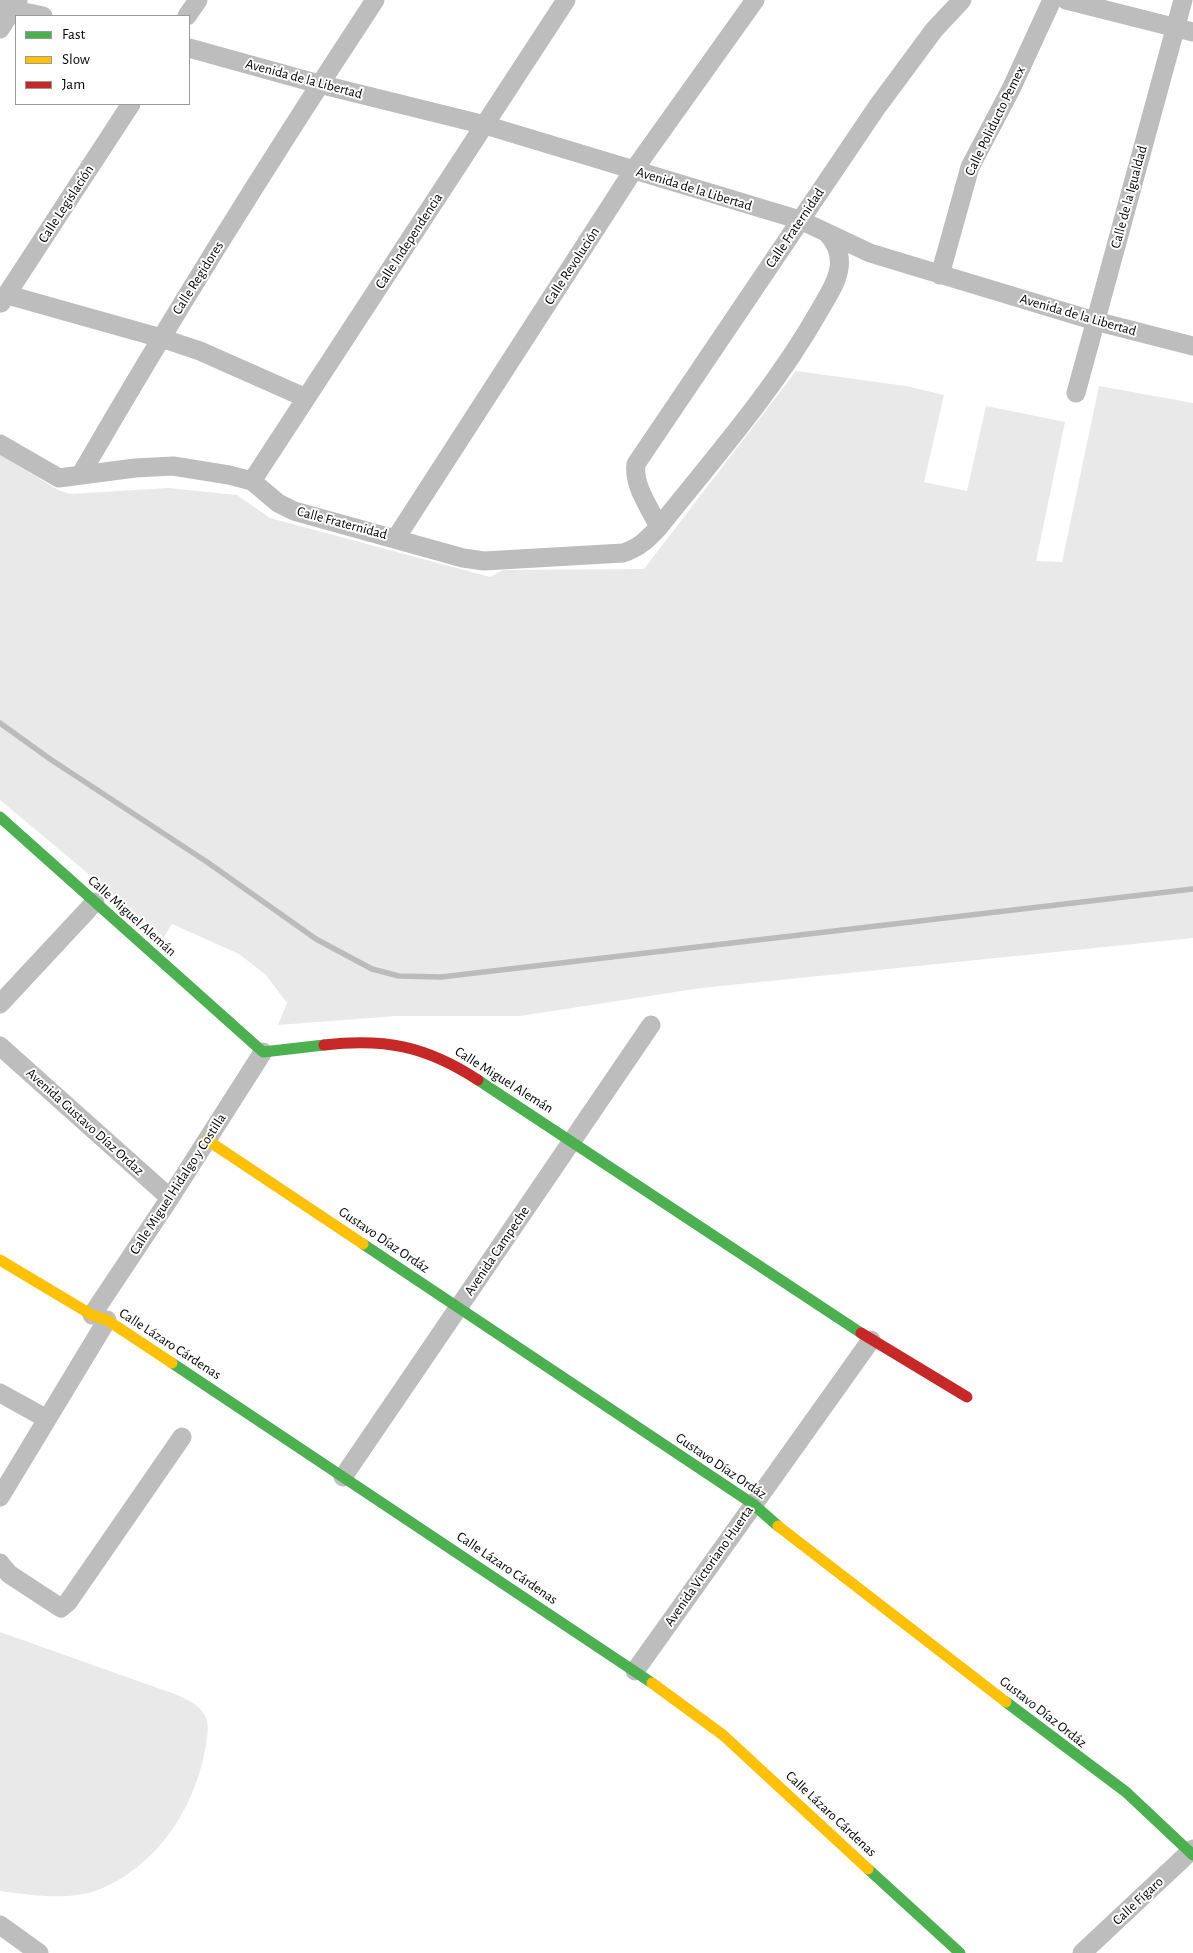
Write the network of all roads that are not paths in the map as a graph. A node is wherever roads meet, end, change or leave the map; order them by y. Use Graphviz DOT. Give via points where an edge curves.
graph roads {
  1 [pos="198,0"];
  2 [pos="375,0"];
  3 [pos="566,0"];
  4 [pos="754,0"];
  5 [pos="962,0"];
  6 [pos="1052,0"];
  7 [pos="1066,0"];
  8 [pos="1183,0"];
  9 [pos="10,6"];
  10 [pos="40,15"];
  11 [pos="188,15"];
  12 [pos="0,29"];
  13 [pos="1184,30"];
  14 [pos="190,48"];
  15 [pos="320,84"];
  16 [pos="130,105"];
  17 [pos="485,126"];
  18 [pos="633,171"];
  19 [pos="800,220"];
  20 [pos="827,233"];
  21 [pos="940,275"];
  22 [pos="4,300"];
  23 [pos="1095,321"];
  24 [pos="161,338"];
  25 [pos="1193,346"];
  26 [pos="1076,393"];
  27 [pos="306,398"];
  28 [pos="0,444"];
  29 [pos="81,474"];
  30 [pos="252,481"];
  31 [pos="659,527"];
  32 [pos="396,538"];
  33 [pos="0,817"];
  34 [pos="95,902"];
  35 [pos="0,1004"];
  36 [pos="651,1025"];
  37 [pos="0,1046"];
  38 [pos="263,1052"];
  39 [pos="207,1140"];
  40 [pos="572,1141"];
  41 [pos="170,1198"];
  42 [pos="0,1260"];
  43 [pos="458,1307"];
  44 [pos="99,1317"];
  45 [pos="871,1340"];
  46 [pos="0,1393"];
  47 [pos="967,1397"];
  48 [pos="48,1419"];
  49 [pos="182,1436"];
  50 [pos="343,1477"];
  51 [pos="0,1497"];
  52 [pos="753,1504"];
  53 [pos="0,1563"];
  54 [pos="635,1670"];
  55 [pos="1192,1852"];
  56 [pos="0,1925"];
  57 [pos="39,1953"];
  58 [pos="960,1953"];
  59 [pos="1082,1953"];
  1 -- 11 [label="street"];
  2 -- 15 [label="street, Calle Regidores"];
  3 -- 17 [label="street, Calle Independencia"];
  4 -- 18 [label="street, Calle Revolución"];
  5 -- 19 [label="street, Calle Fraternidad" via="934,30 877,107"];
  6 -- 21 [label="street, Calle Poliducto Pemex" via="970,167"];
  7 -- 13 [label="street"];
  8 -- 13 [label="street, Calle de la Igualdad"];
  9 -- 10 [label="street"];
  9 -- 12 [label="street"];
  13 -- 23 [label="street, Calle de la Igualdad"];
  14 -- 15 [label="street, Avenida de la Libertad"];
  15 -- 17 [label="street, Avenida de la Libertad"];
  15 -- 24 [label="street, Calle Regidores"];
  16 -- 22 [label="street, Calle Legislación"];
  17 -- 18 [label="street, Avenida de la Libertad"];
  17 -- 27 [label="street, Calle Independencia"];
  18 -- 19 [label="street, Avenida de la Libertad"];
  18 -- 32 [label="street, Calle Revolución"];
  19 -- 20 [label="street, Avenida de la Libertad"];
  19 -- 31 [label="street, Calle Fraternidad" via="636,464 638,483"];
  20 -- 21 [label="street, Avenida de la Libertad" via="870,253"];
  20 -- 31 [label="street, Calle Fraternidad" via="834,242 839,269 804,338 762,398"];
  21 -- 23 [label="street, Avenida de la Libertad"];
  22 -- 24 [label="street"];
  23 -- 25 [label="street, Avenida de la Libertad"];
  23 -- 26 [label="street, Calle de la Igualdad"];
  24 -- 27 [label="street" via="200,351"];
  24 -- 29 [label="street, Calle Regidores"];
  27 -- 30 [label="street, Calle Independencia"];
  28 -- 29 [label="street, Calle Fraternidad" via="59,478"];
  29 -- 30 [label="street, Calle Fraternidad" via="173,466"];
  30 -- 32 [label="street, Calle Fraternidad" via="278,503 294,511"];
  31 -- 32 [label="street, Calle Fraternidad" via="634,550 623,553 484,561"];
  33 -- 34 [label="street, Calle Miguel Alemán"];
  34 -- 35 [label="street"];
  34 -- 38 [label="street, Calle Miguel Alemán"];
  36 -- 40 [label="street, Avenida Campeche"];
  37 -- 41 [label="street, Avenida Gustavo Díaz Ordaz"];
  38 -- 39 [label="street, Calle Miguel Hidalgo y Costilla"];
  38 -- 40 [label="street, Calle Miguel Alemán" via="370,1042 409,1046 463,1070"];
  39 -- 41 [label="street, Calle Miguel Hidalgo y Costilla"];
  39 -- 43 [label="street, Gustavo Díaz Ordáz"];
  40 -- 43 [label="street, Avenida Campeche"];
  40 -- 45 [label="street, Calle Miguel Alemán"];
  41 -- 44 [label="street, Calle Miguel Hidalgo y Costilla"];
  42 -- 44 [label="street, Calle Lázaro Cárdenas"];
  43 -- 50 [label="street, Avenida Campeche"];
  43 -- 52 [label="street, Gustavo Díaz Ordáz"];
  44 -- 48 [label="street, Calle Miguel Hidalgo y Costilla"];
  44 -- 50 [label="street, Calle Lázaro Cárdenas"];
  45 -- 47 [label="street, Calle Miguel Alemán"];
  45 -- 52 [label="street, Avenida Victoriano Huerta"];
  46 -- 48 [label="street"];
  48 -- 51 [label="street, Calle Miguel Hidalgo y Costilla"];
  49 -- 53 [label="street" via="61,1608 10,1574"];
  50 -- 54 [label="street, Calle Lázaro Cárdenas"];
  52 -- 54 [label="street, Avenida Victoriano Huerta"];
  52 -- 55 [label="street, Gustavo Díaz Ordáz" via="792,1538 1126,1792"];
  54 -- 58 [label="street, Calle Lázaro Cárdenas" via="730,1741"];
  55 -- 59 [label="street, Calle Fígaro"];
  56 -- 57 [label="street"];
}
